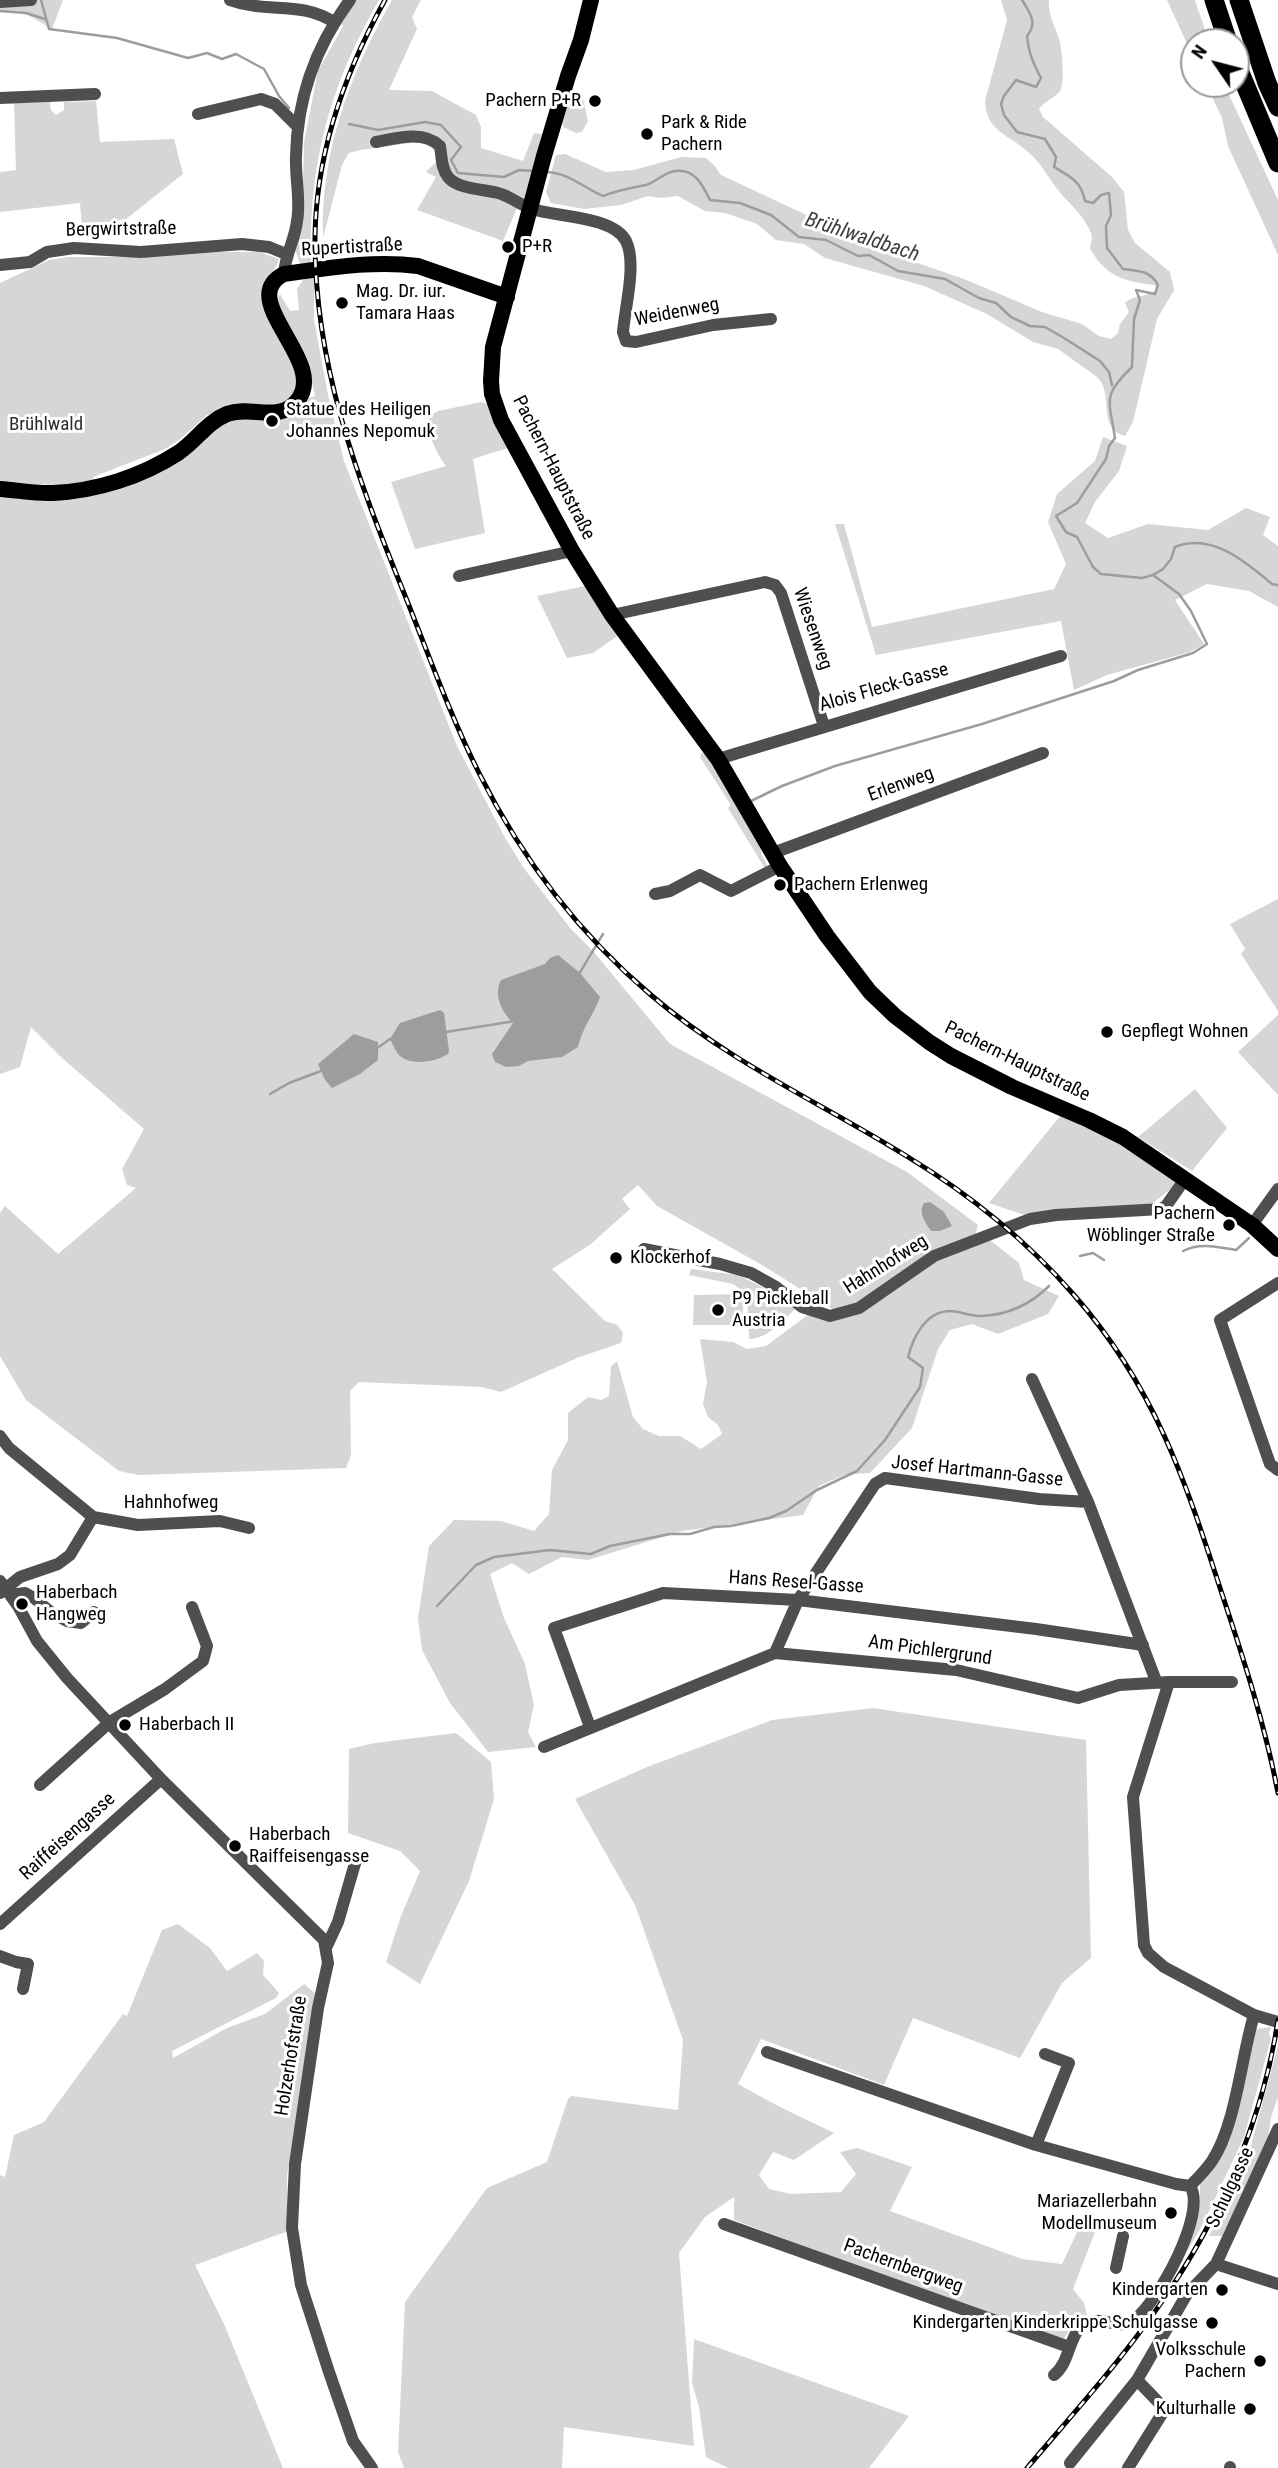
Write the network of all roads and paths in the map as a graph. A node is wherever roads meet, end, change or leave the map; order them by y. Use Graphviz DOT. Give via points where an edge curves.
graph roads {
  1 [pos="31,0"];
  2 [pos="230,0"];
  3 [pos="349,0"];
  4 [pos="591,0"];
  5 [pos="1214,0"];
  6 [pos="1239,0"];
  7 [pos="0,2"];
  8 [pos="334,22"];
  9 [pos="1223,28"];
  10 [pos="95,94"];
  11 [pos="1250,96"];
  12 [pos="0,98"];
  13 [pos="1278,107"];
  14 [pos="198,114"];
  15 [pos="298,127"];
  16 [pos="376,142"];
  17 [pos="1278,163"];
  18 [pos="531,209"];
  19 [pos="286,254"];
  20 [pos="0,265"];
  21 [pos="284,274"];
  22 [pos="507,297"];
  23 [pos="771,320"];
  24 [pos="0,488"];
  25 [pos="572,551"];
  26 [pos="458,576"];
  27 [pos="612,615"];
  28 [pos="1061,656"];
  29 [pos="824,726"];
  30 [pos="1043,753"];
  31 [pos="718,759"];
  32 [pos="777,860"];
  33 [pos="655,894"];
  34 [pos="1185,1179"];
  35 [pos="1278,1189"];
  36 [pos="1252,1225"];
  37 [pos="644,1249"];
  38 [pos="1278,1249"];
  39 [pos="1278,1283"];
  40 [pos="1032,1379"];
  41 [pos="0,1436"];
  42 [pos="1277,1473"];
  43 [pos="1088,1502"];
  44 [pos="93,1517"];
  45 [pos="249,1528"];
  46 [pos="4,1589"];
  47 [pos="797,1600"];
  48 [pos="192,1607"];
  49 [pos="94,1612"];
  50 [pos="1143,1645"];
  51 [pos="775,1653"];
  52 [pos="1163,1681"];
  53 [pos="1232,1682"];
  54 [pos="110,1723"];
  55 [pos="590,1727"];
  56 [pos="544,1747"];
  57 [pos="161,1779"];
  58 [pos="40,1786"];
  59 [pos="355,1860"];
  60 [pos="0,1923"];
  61 [pos="326,1948"];
  62 [pos="0,1956"];
  63 [pos="23,1989"];
  64 [pos="1254,2015"];
  65 [pos="1278,2022"];
  66 [pos="767,2052"];
  67 [pos="1045,2054"];
  68 [pos="1278,2129"];
  69 [pos="1036,2146"];
  70 [pos="1190,2186"];
  71 [pos="724,2224"];
  72 [pos="1123,2236"];
  73 [pos="1216,2264"];
  74 [pos="1116,2268"];
  75 [pos="1278,2284"];
  76 [pos="1069,2347"];
  77 [pos="1054,2375"];
  78 [pos="1137,2380"];
  79 [pos="1070,2463"];
  80 [pos="372,2468"];
  81 [pos="1128,2468"];
  1 -- 7 [label="street"];
  2 -- 8 [label="street" via="245,6 307,8"];
  3 -- 8 [label="street"];
  4 -- 18 [label="main road, Pachern-Hauptstraße"];
  5 -- 9 [label="highway"];
  6 -- 13 [label="highway"];
  8 -- 15 [label="street" via="303,97"];
  10 -- 12 [label="street"];
  11 -- 17 [label="highway"];
  14 -- 15 [label="street" via="261,99 275,104"];
  15 -- 19 [label="street" via="298,220"];
  16 -- 18 [label="street" via="403,137 433,139 440,146 442,169 450,180 506,195"];
  18 -- 22 [label="main road, Pachern-Hauptstraße"];
  18 -- 23 [label="street, Weidenweg" via="614,229 626,240 631,260 623,332 626,341 712,325"];
  19 -- 20 [label="street, Bergwirtstraße" via="242,244 141,252 74,248 47,252 30,262"];
  19 -- 21 [label="street"];
  21 -- 22 [label="main road, Rupertistraße" via="406,264"];
  21 -- 24 [label="main road, Rupertistraße" via="272,285 269,299 306,377 297,401 284,411 235,411 215,419 162,463 100,488 51,493"];
  22 -- 25 [label="main road, Pachern-Hauptstraße" via="493,347 492,394 501,421"];
  25 -- 26 [label="street"];
  25 -- 27 [label="main road, Pachern-Hauptstraße"];
  27 -- 29 [label="street, Wiesenweg" via="765,582 775,585"];
  27 -- 31 [label="main road, Pachern-Hauptstraße"];
  28 -- 29 [label="street, Alois Fleck-Gasse"];
  29 -- 31 [label="street, Alois Fleck-Gasse"];
  30 -- 32 [label="street, Erlenweg"];
  31 -- 32 [label="main road, Pachern-Hauptstraße"];
  32 -- 33 [label="street" via="731,891 700,875"];
  32 -- 34 [label="main road, Pachern-Hauptstraße" via="863,983 924,1048 1123,1137"];
  34 -- 36 [label="main road, Pachern-Hauptstraße"];
  34 -- 37 [label="street, Hahnhofweg" via="1161,1209 1040,1217 934,1256 859,1308 830,1316 802,1307 751,1273"];
  35 -- 36 [label="street"];
  36 -- 38 [label="main road, Pachern-Hauptstraße"];
  39 -- 42 [label="street" via="1220,1320"];
  40 -- 43 [label="street, Josef Hartmann-Gasse"];
  41 -- 44 [label="street, Hahnhofweg"];
  43 -- 47 [label="street, Josef Hartmann-Gasse" via="885,1478 875,1483"];
  43 -- 50 [label="street, Josef Hartmann-Gasse"];
  44 -- 45 [label="street, Hahnhofweg" via="138,1525 220,1521"];
  44 -- 46 [label="street" via="70,1555"];
  46 -- 49 [label="street" via="25,1592 67,1621 81,1623"];
  46 -- 54 [label="street" via="44,1650"];
  47 -- 50 [label="street, Hans Resel-Gasse"];
  47 -- 51 [label="street"];
  47 -- 55 [label="street, Hans Resel-Gasse" via="663,1593 554,1628"];
  48 -- 54 [label="street" via="207,1646 203,1661"];
  50 -- 52 [label="street, Josef Hartmann-Gasse"];
  51 -- 52 [label="street, Am Pichlergrund" via="956,1670 1078,1698 1119,1685"];
  51 -- 55 [label="street, Am Pichlergrund"];
  52 -- 53 [label="street"];
  52 -- 64 [label="street" via="1133,1797 1144,1945 1164,1967"];
  54 -- 57 [label="street"];
  54 -- 58 [label="street"];
  55 -- 56 [label="street, Am Pichlergrund"];
  57 -- 60 [label="street, Raiffeisengasse"];
  57 -- 61 [label="street" via="319,1934"];
  59 -- 61 [label="street, Holzerhofstraße"];
  61 -- 80 [label="street, Holzerhofstraße" via="328,1963 295,2164 292,2228 301,2286 329,2372 353,2441"];
  62 -- 63 [label="street" via="28,1964"];
  64 -- 65 [label="street"];
  64 -- 70 [label="street" via="1219,2149"];
  66 -- 69 [label="street"];
  67 -- 69 [label="street" via="1069,2063"];
  68 -- 73 [label="street, Schulgasse"];
  69 -- 70 [label="street"];
  70 -- 76 [label="street" via="1195,2209 1179,2254 1149,2303 1131,2323 1099,2320 1080,2327"];
  71 -- 76 [label="street, Pachernbergweg"];
  72 -- 74 [label="street"];
  73 -- 75 [label="street"];
  73 -- 78 [label="street, Schulgasse" via="1187,2294"];
  76 -- 77 [label="street" via="1065,2363"];
  78 -- 79 [label="street, Schulgasse"];
  78 -- 81 [label="street" via="1165,2409"];
}
